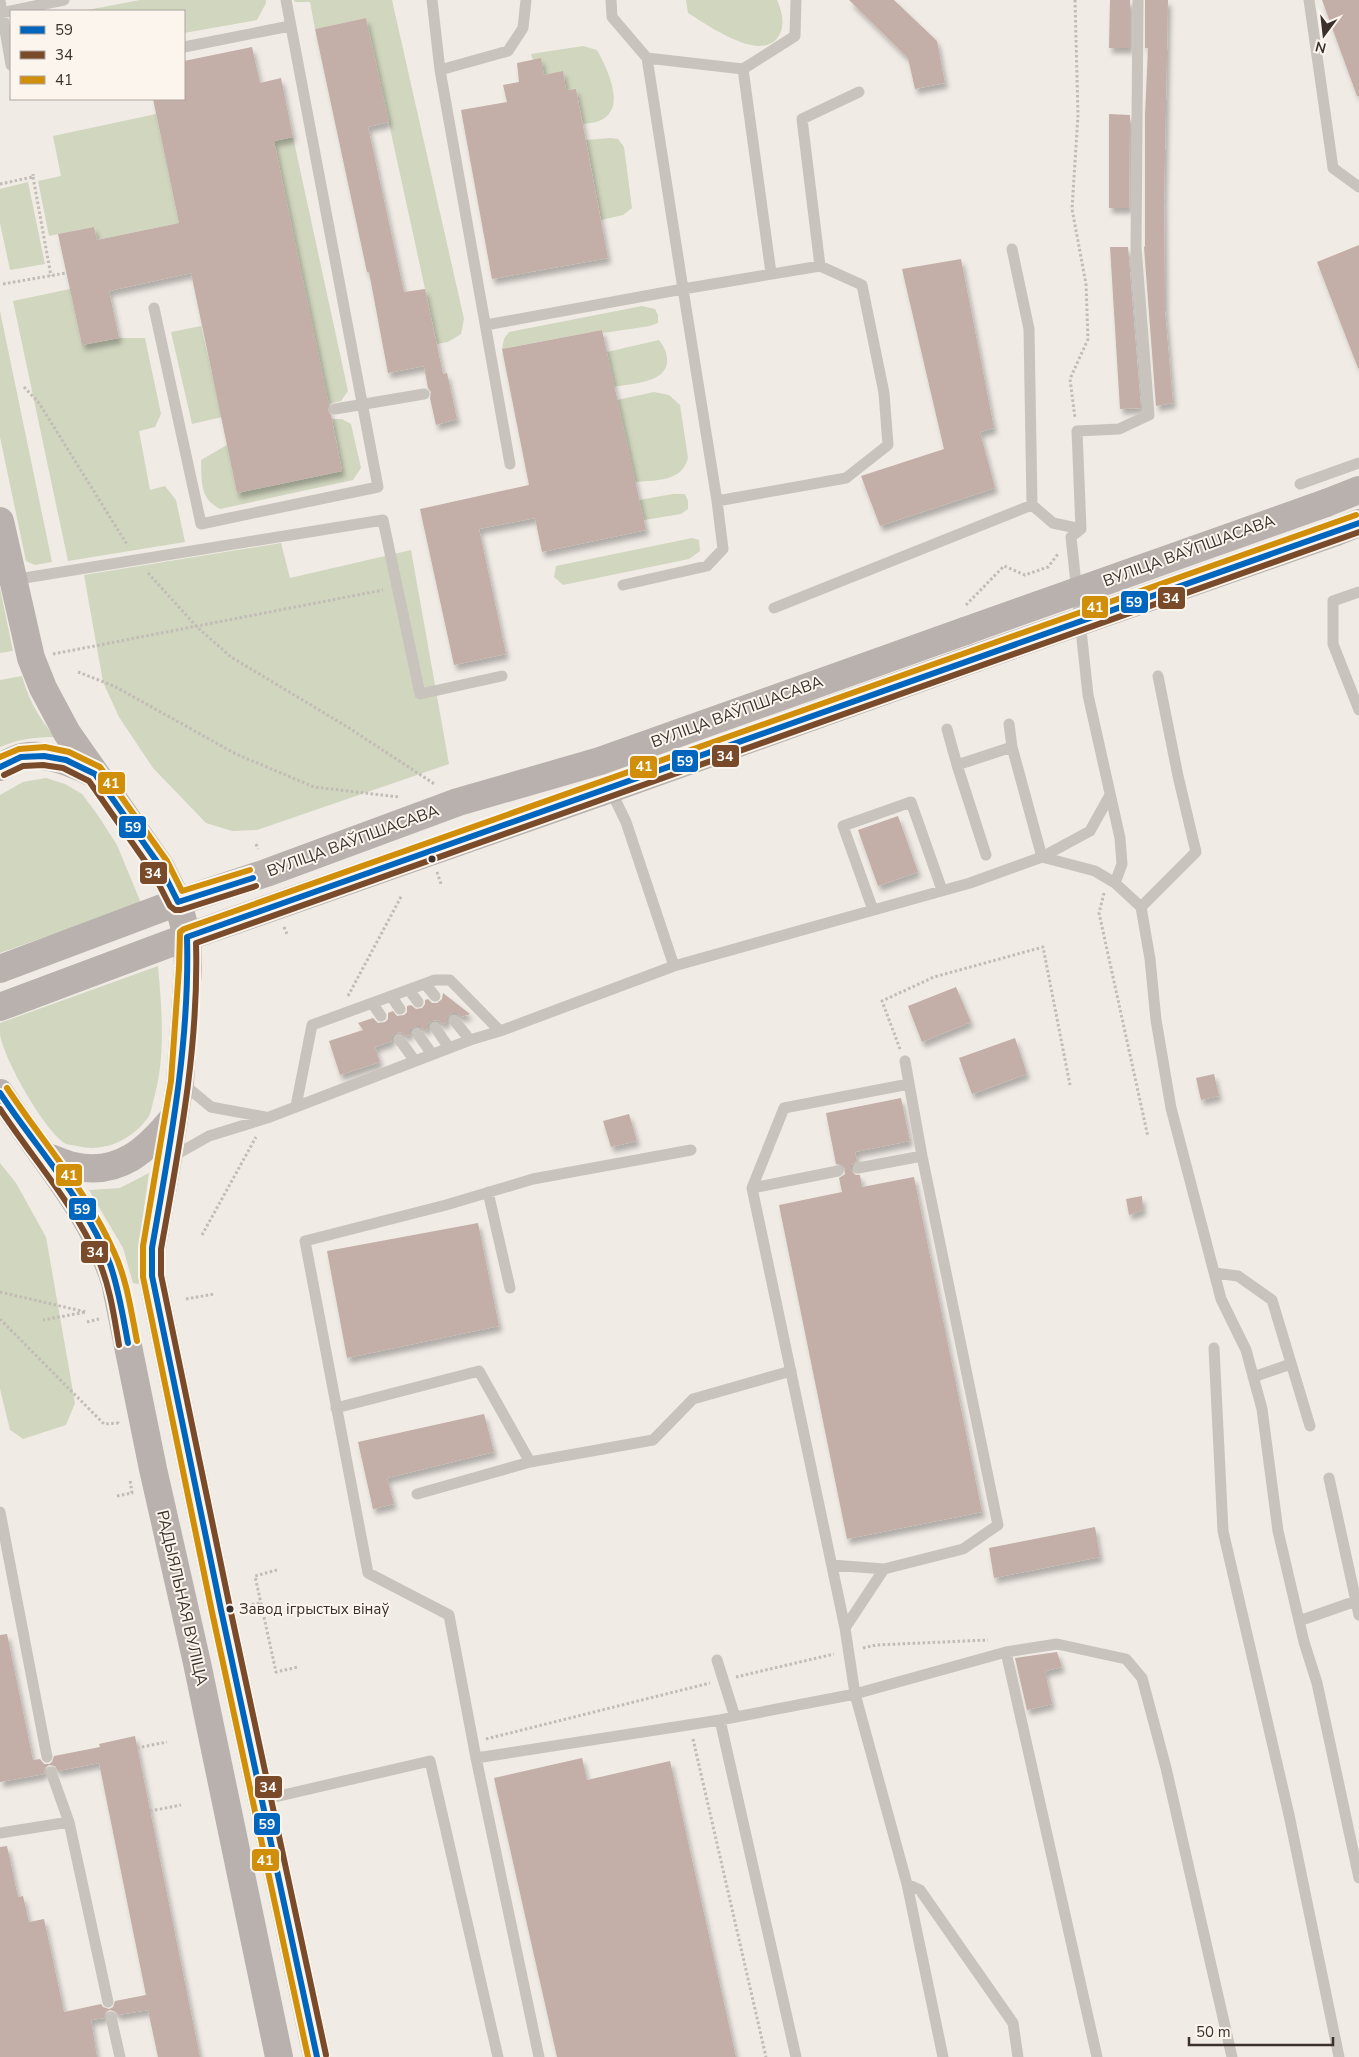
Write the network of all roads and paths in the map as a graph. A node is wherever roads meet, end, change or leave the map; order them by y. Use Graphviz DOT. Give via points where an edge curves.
graph roads {
  1 [pos="64,0"];
  2 [pos="286,0"];
  3 [pos="432,0"];
  4 [pos="526,0"];
  5 [pos="611,0"];
  6 [pos="796,0"];
  7 [pos="1075,0"];
  8 [pos="1138,0"];
  9 [pos="1310,0"];
  10 [pos="0,1"];
  11 [pos="16,10"];
  12 [pos="1,13"];
  13 [pos="290,26"];
  14 [pos="185,47"];
  15 [pos="647,58"];
  16 [pos="10,60"];
  17 [pos="743,69"];
  18 [pos="440,70"];
  19 [pos="859,92"];
  20 [pos="0,184"];
  21 [pos="1359,187"];
  22 [pos="1012,249"];
  23 [pos="820,266"];
  24 [pos="66,273"];
  25 [pos="770,273"];
  26 [pos="51,276"];
  27 [pos="3,284"];
  28 [pos="683,289"];
  29 [pos="154,308"];
  30 [pos="486,325"];
  31 [pos="24,387"];
  32 [pos="424,394"];
  33 [pos="362,406"];
  34 [pos="335,410"];
  35 [pos="1077,431"];
  36 [pos="1359,463"];
  37 [pos="510,464"];
  38 [pos="1300,484"];
  39 [pos="1359,490"];
  40 [pos="717,500"];
  41 [pos="1032,505"];
  42 [pos="0,521"];
  43 [pos="1348,528"];
  44 [pos="1081,529"];
  45 [pos="1071,537"];
  46 [pos="136,560"];
  47 [pos="12,580"];
  48 [pos="623,585"];
  49 [pos="398,587"];
  50 [pos="1359,592"];
  51 [pos="774,608"];
  52 [pos="965,619"];
  53 [pos="197,627"];
  54 [pos="52,654"];
  55 [pos="78,672"];
  56 [pos="502,676"];
  57 [pos="1158,676"];
  58 [pos="1359,710"];
  59 [pos="1009,724"];
  60 [pos="947,729"];
  61 [pos="1012,747"];
  62 [pos="957,765"];
  63 [pos="0,767"];
  64 [pos="94,774"];
  65 [pos="436,785"];
  66 [pos="610,789"];
  67 [pos="1110,795"];
  68 [pos="399,797"];
  69 [pos="256,844"];
  70 [pos="258,849"];
  71 [pos="986,855"];
  72 [pos="1042,856"];
  73 [pos="1111,881"];
  74 [pos="942,890"];
  75 [pos="402,895"];
  76 [pos="178,902"];
  77 [pos="1141,907"];
  78 [pos="873,910"];
  79 [pos="284,926"];
  80 [pos="287,934"];
  81 [pos="188,936"];
  82 [pos="674,966"];
  83 [pos="0,969"];
  84 [pos="425,984"];
  85 [pos="409,990"];
  86 [pos="391,996"];
  87 [pos="435,996"];
  88 [pos="418,1002"];
  89 [pos="372,1003"];
  90 [pos="0,1006"];
  91 [pos="400,1009"];
  92 [pos="337,1016"];
  93 [pos="381,1016"];
  94 [pos="454,1020"];
  95 [pos="434,1026"];
  96 [pos="500,1031"];
  97 [pos="417,1033"];
  98 [pos="399,1039"];
  99 [pos="470,1040"];
  100 [pos="449,1048"];
  101 [pos="432,1054"];
  102 [pos="415,1061"];
  103 [pos="905,1062"];
  104 [pos="180,1082"];
  105 [pos="909,1084"];
  106 [pos="1070,1085"];
  107 [pos="0,1093"];
  108 [pos="296,1106"];
  109 [pos="174,1118"];
  110 [pos="267,1118"];
  111 [pos="1148,1137"];
  112 [pos="691,1150"];
  113 [pos="44,1156"];
  114 [pos="922,1156"];
  115 [pos="168,1158"];
  116 [pos="858,1168"];
  117 [pos="838,1172"];
  118 [pos="752,1188"];
  119 [pos="488,1192"];
  120 [pos="202,1235"];
  121 [pos="1215,1273"];
  122 [pos="510,1288"];
  123 [pos="0,1292"];
  124 [pos="214,1294"];
  125 [pos="186,1299"];
  126 [pos="0,1319"];
  127 [pos="43,1320"];
  128 [pos="1214,1348"];
  129 [pos="1292,1364"];
  130 [pos="791,1371"];
  131 [pos="1253,1377"];
  132 [pos="336,1408"];
  133 [pos="1310,1426"];
  134 [pos="120,1431"];
  135 [pos="530,1462"];
  136 [pos="128,1474"];
  137 [pos="1329,1478"];
  138 [pos="417,1494"];
  139 [pos="117,1496"];
  140 [pos="0,1512"];
  141 [pos="832,1565"];
  142 [pos="884,1569"];
  143 [pos="277,1570"];
  144 [pos="1356,1601"];
  145 [pos="1359,1615"];
  146 [pos="1299,1622"];
  147 [pos="845,1628"];
  148 [pos="849,1651"];
  149 [pos="1006,1652"];
  150 [pos="717,1660"];
  151 [pos="298,1667"];
  152 [pos="723,1680"];
  153 [pos="855,1694"];
  154 [pos="735,1716"];
  155 [pos="720,1720"];
  156 [pos="690,1725"];
  157 [pos="473,1741"];
  158 [pos="167,1742"];
  159 [pos="137,1748"];
  160 [pos="47,1758"];
  161 [pos="476,1758"];
  162 [pos="51,1772"];
  163 [pos="262,1800"];
  164 [pos="181,1806"];
  165 [pos="150,1811"];
  166 [pos="69,1822"];
  167 [pos="0,1833"];
  168 [pos="1359,1878"];
  169 [pos="906,1884"];
  170 [pos="108,2002"];
  171 [pos="111,2017"];
  172 [pos="120,2057"];
  173 [pos="279,2057"];
  174 [pos="317,2057"];
  175 [pos="498,2057"];
  176 [pos="539,2057"];
  177 [pos="766,2057"];
  178 [pos="796,2057"];
  179 [pos="943,2057"];
  180 [pos="1018,2057"];
  181 [pos="1097,2057"];
  182 [pos="1232,2057"];
  183 [pos="1339,2057"];
  1 -- 11 [label="lane"];
  2 -- 13 [label="lane"];
  3 -- 18 [label="lane"];
  4 -- 18 [label="lane" via="523,28 508,51"];
  5 -- 15 [label="lane" via="612,17"];
  6 -- 17 [label="lane" via="795,36"];
  7 -- 35 [label="path" via="1078,115 1072,208 1086,284 1088,339 1070,379"];
  8 -- 35 [label="lane" via="1136,247 1149,415 1119,429"];
  9 -- 21 [label="lane" via="1333,168"];
  10 -- 12 [label="lane"];
  12 -- 16 [label="lane"];
  13 -- 14 [label="lane"];
  13 -- 33 [label="lane"];
  15 -- 17 [label="lane"];
  15 -- 28 [label="lane"];
  17 -- 25 [label="lane"];
  18 -- 30 [label="lane"];
  19 -- 23 [label="lane" via="802,119"];
  20 -- 26 [label="path" via="33,175"];
  22 -- 41 [label="lane" via="1029,329"];
  23 -- 25 [label="lane"];
  23 -- 40 [label="lane" via="862,285 884,393 888,445 846,478"];
  24 -- 26 [label="path"];
  25 -- 28 [label="lane"];
  26 -- 27 [label="path"];
  28 -- 30 [label="lane"];
  28 -- 40 [label="lane"];
  29 -- 33 [label="lane" via="200,524 378,487"];
  30 -- 37 [label="lane"];
  31 -- 46 [label="path" via="39,403"];
  32 -- 33 [label="lane"];
  33 -- 34 [label="lane"];
  35 -- 44 [label="lane"];
  36 -- 38 [label="lane"];
  39 -- 52 [label="main road, ВУЛІЦА ВАЎПШАСАВА, bridge"];
  40 -- 48 [label="lane" via="723,549 707,566"];
  41 -- 44 [label="lane" via="1053,523"];
  41 -- 51 [label="lane"];
  42 -- 47 [label="main road"];
  43 -- 66 [label="main road, ВУЛІЦА ВАЎПШАСАВА, bridge"];
  44 -- 45 [label="lane"];
  45 -- 52 [label="path" via="1048,567 1025,575 1004,566"];
  45 -- 67 [label="lane" via="1088,695"];
  46 -- 47 [label="lane"];
  46 -- 49 [label="lane" via="383,520"];
  46 -- 53 [label="path"];
  47 -- 64 [label="main road" via="31,658 43,688"];
  49 -- 53 [label="path"];
  49 -- 56 [label="lane" via="420,694"];
  50 -- 58 [label="lane" via="1333,601 1333,644"];
  52 -- 76 [label="main road, ВУЛІЦА ВАЎПШАСАВА" via="600,761 458,802 266,874"];
  53 -- 54 [label="path"];
  53 -- 65 [label="path" via="231,657"];
  55 -- 68 [label="path" via="114,686 236,754 314,787"];
  57 -- 77 [label="lane" via="1196,852"];
  59 -- 61 [label="lane"];
  60 -- 62 [label="lane"];
  61 -- 62 [label="lane"];
  61 -- 72 [label="lane"];
  62 -- 71 [label="lane"];
  63 -- 64 [label="main road" via="21,757 44,756 66,760"];
  64 -- 76 [label="main road" via="160,866"];
  66 -- 81 [label="main road, ВУЛІЦА ВАЎПШАСАВА"];
  66 -- 82 [label="lane" via="626,822"];
  67 -- 72 [label="lane" via="1090,831"];
  67 -- 73 [label="lane" via="1122,864"];
  69 -- 70 [label="path"];
  72 -- 73 [label="lane" via="1095,871"];
  72 -- 74 [label="lane"];
  73 -- 77 [label="lane"];
  73 -- 111 [label="path" via="1100,913"];
  74 -- 78 [label="lane"];
  74 -- 78 [label="lane" via="911,802 843,826"];
  75 -- 92 [label="path"];
  76 -- 81 [label="main road"];
  76 -- 83 [label="main road, ВУЛІЦА ВАЎПШАСАВА"];
  77 -- 121 [label="lane" via="1171,1108"];
  78 -- 82 [label="lane"];
  79 -- 80 [label="path"];
  81 -- 90 [label="main road, ВУЛІЦА ВАЎПШАСАВА"];
  81 -- 104 [label="main road"];
  82 -- 96 [label="lane"];
  84 -- 85 [label="lane"];
  84 -- 87 [label="lane"];
  84 -- 96 [label="lane" via="450,980"];
  85 -- 86 [label="lane"];
  85 -- 88 [label="lane"];
  86 -- 89 [label="lane"];
  86 -- 91 [label="lane"];
  89 -- 92 [label="lane"];
  89 -- 93 [label="lane"];
  92 -- 108 [label="lane" via="312,1025"];
  94 -- 99 [label="lane"];
  95 -- 100 [label="lane"];
  96 -- 99 [label="lane"];
  97 -- 101 [label="lane"];
  98 -- 102 [label="lane"];
  99 -- 100 [label="lane"];
  100 -- 101 [label="lane"];
  101 -- 102 [label="lane"];
  102 -- 108 [label="lane"];
  103 -- 105 [label="lane"];
  103 -- 106 [label="path" via="882,1001 934,977 1043,947"];
  104 -- 109 [label="main road"];
  104 -- 110 [label="lane" via="211,1107"];
  105 -- 114 [label="lane"];
  105 -- 118 [label="lane" via="784,1108"];
  107 -- 113 [label="main road, РАДЫЯЛЬНАЯ ВУЛІЦА"];
  108 -- 110 [label="lane"];
  109 -- 113 [label="main road" via="155,1141 121,1164 96,1169"];
  109 -- 115 [label="main road"];
  110 -- 115 [label="lane" via="209,1136"];
  110 -- 120 [label="path"];
  112 -- 119 [label="lane" via="533,1179"];
  113 -- 173 [label="main road, РАДЫЯЛЬНАЯ ВУЛІЦА" via="93,1227 115,1282"];
  114 -- 116 [label="lane"];
  114 -- 142 [label="lane" via="998,1525 963,1549"];
  115 -- 163 [label="main road" via="152,1248 152,1276"];
  117 -- 118 [label="lane"];
  118 -- 130 [label="lane"];
  119 -- 122 [label="lane"];
  119 -- 132 [label="lane" via="446,1206 305,1241"];
  121 -- 129 [label="lane" via="1238,1276 1272,1300"];
  121 -- 131 [label="lane" via="1222,1299 1246,1350"];
  123 -- 127 [label="path" via="86,1312"];
  124 -- 125 [label="path"];
  126 -- 134 [label="path" via="104,1424 118,1423"];
  128 -- 183 [label="lane" via="1223,1531 1289,1814"];
  129 -- 131 [label="lane"];
  129 -- 133 [label="lane"];
  130 -- 135 [label="lane" via="693,1399 653,1440"];
  130 -- 141 [label="lane"];
  131 -- 146 [label="lane" via="1262,1409 1278,1531"];
  132 -- 135 [label="lane" via="479,1371"];
  132 -- 157 [label="lane" via="368,1573 449,1615"];
  135 -- 138 [label="lane"];
  136 -- 139 [label="path" via="132,1493"];
  137 -- 144 [label="lane"];
  140 -- 160 [label="lane"];
  141 -- 142 [label="lane"];
  141 -- 147 [label="lane"];
  142 -- 147 [label="lane"];
  143 -- 151 [label="path" via="255,1576 264,1620 276,1672"];
  144 -- 145 [label="lane"];
  144 -- 146 [label="lane"];
  146 -- 168 [label="lane" via="1317,1684"];
  147 -- 148 [label="lane"];
  148 -- 149 [label="path" via="876,1645 1001,1640"];
  148 -- 152 [label="path"];
  148 -- 153 [label="lane"];
  149 -- 153 [label="lane"];
  149 -- 181 [label="lane"];
  149 -- 182 [label="lane" via="1057,1644 1126,1659 1142,1678 1166,1768"];
  150 -- 152 [label="lane"];
  152 -- 154 [label="lane"];
  152 -- 157 [label="path"];
  153 -- 154 [label="lane"];
  153 -- 169 [label="lane"];
  154 -- 155 [label="lane"];
  155 -- 156 [label="lane"];
  155 -- 178 [label="lane"];
  156 -- 161 [label="lane"];
  156 -- 177 [label="path"];
  157 -- 161 [label="lane"];
  158 -- 159 [label="path"];
  161 -- 176 [label="lane"];
  162 -- 166 [label="lane"];
  163 -- 174 [label="main road"];
  163 -- 175 [label="lane" via="430,1761"];
  164 -- 165 [label="path"];
  166 -- 167 [label="lane"];
  166 -- 170 [label="lane"];
  169 -- 179 [label="lane"];
  169 -- 180 [label="lane" via="920,1890 1014,2023"];
  171 -- 172 [label="lane"];
}
